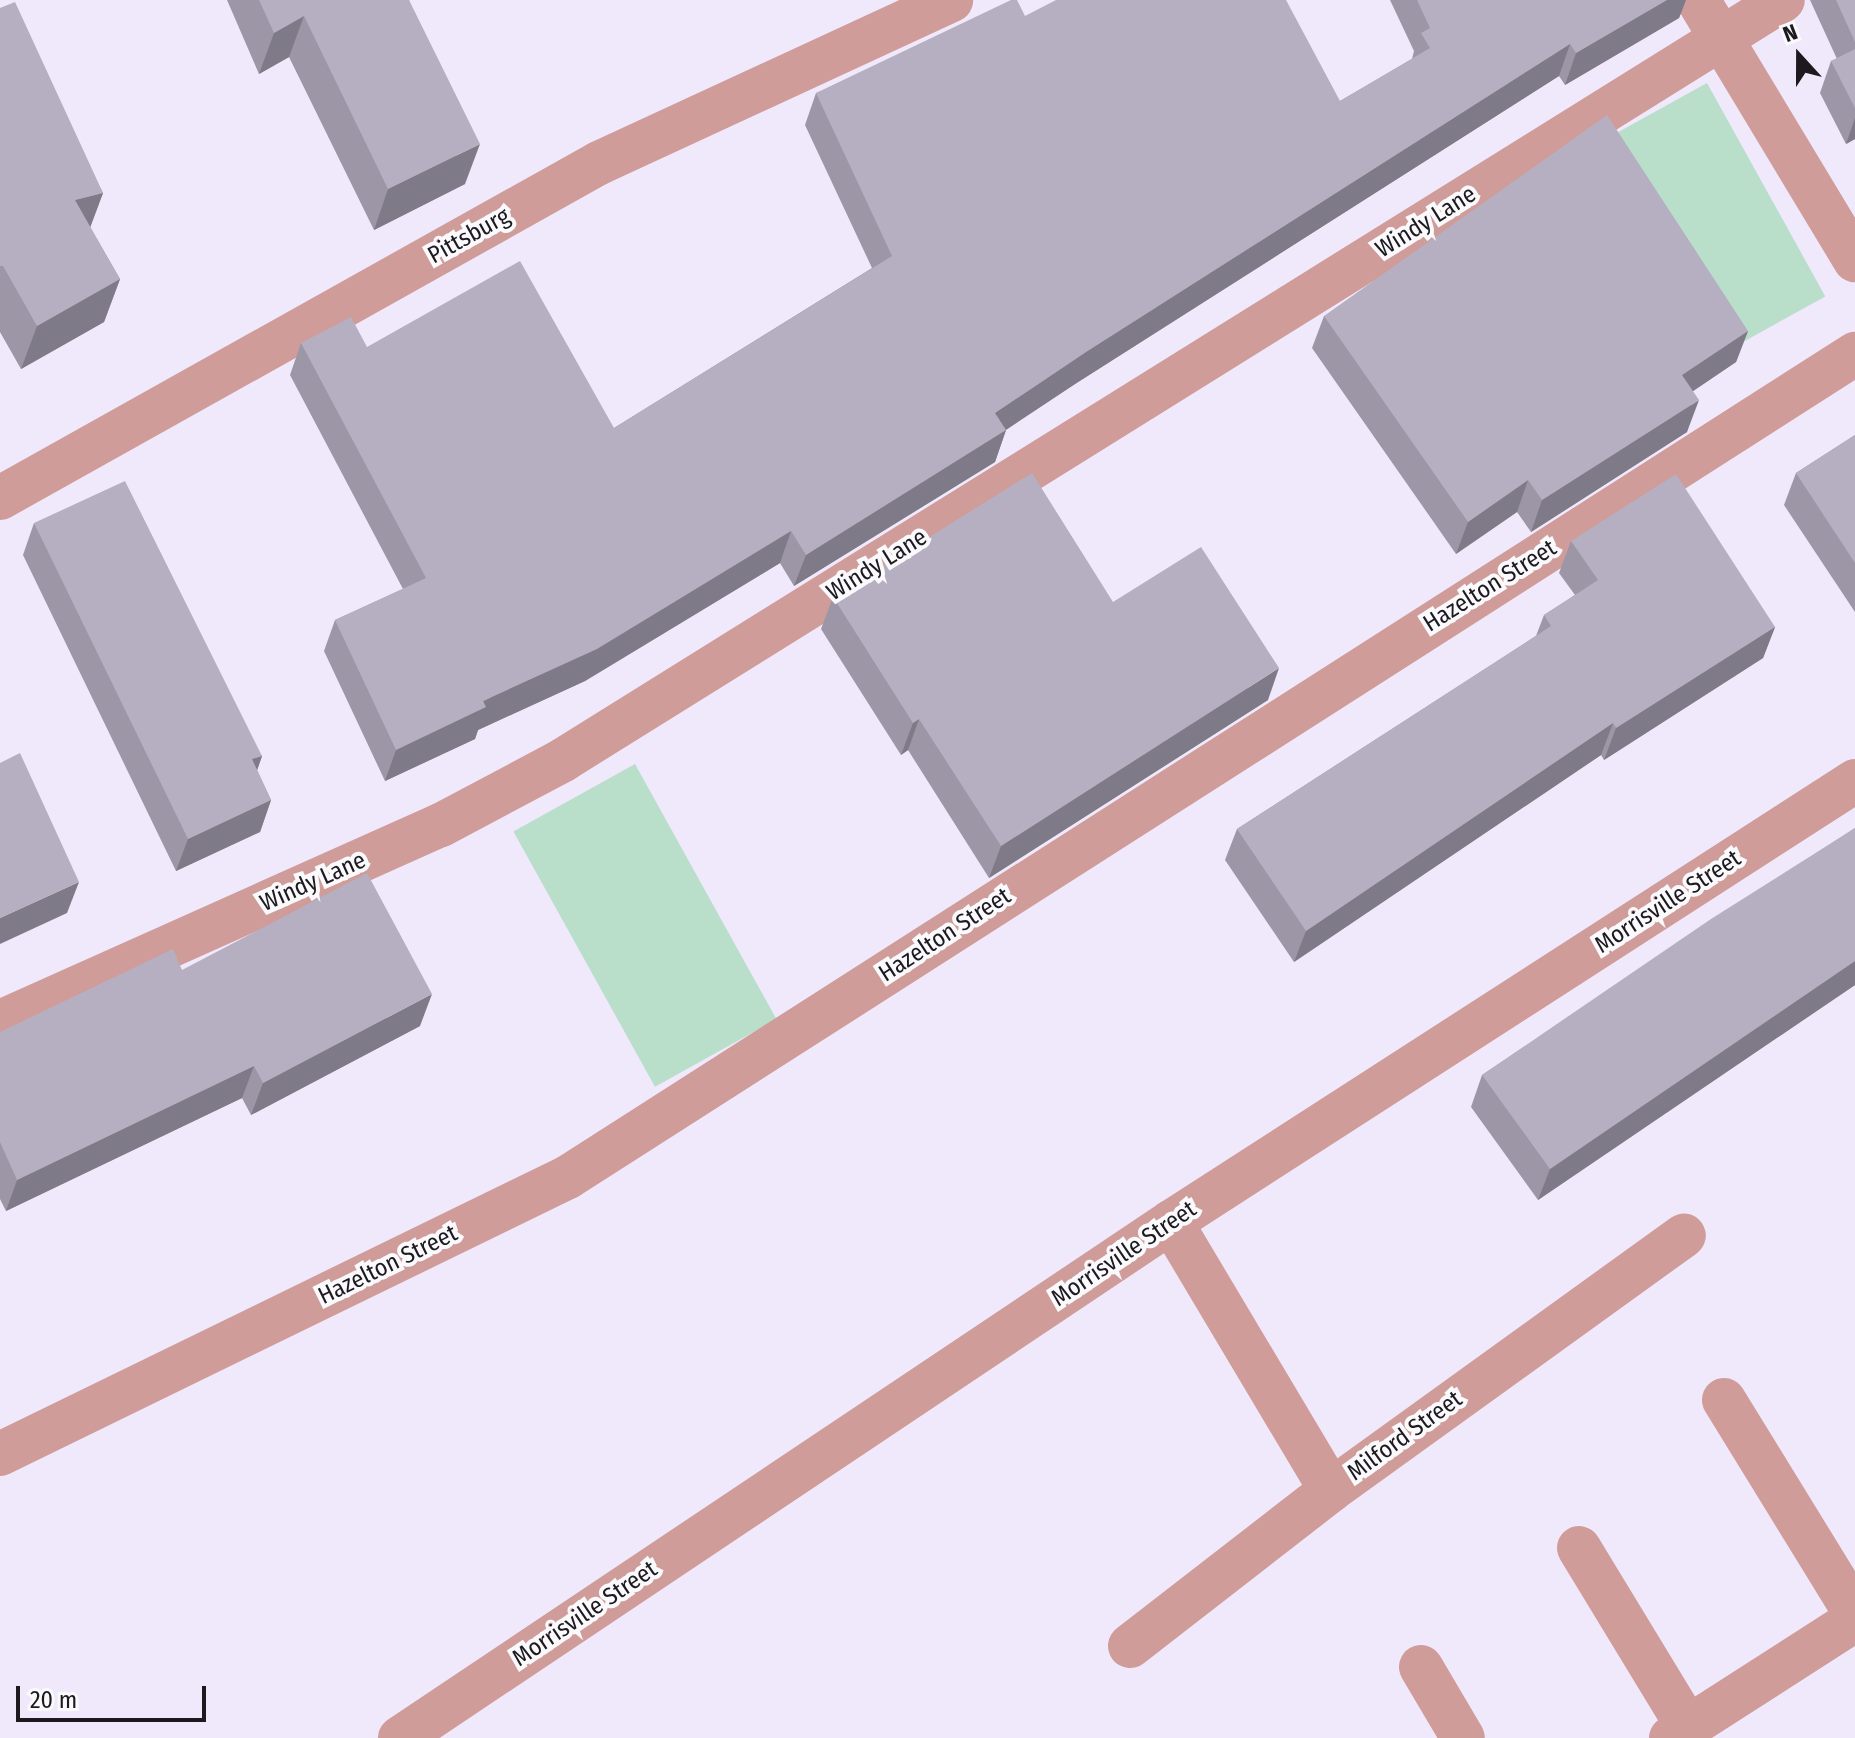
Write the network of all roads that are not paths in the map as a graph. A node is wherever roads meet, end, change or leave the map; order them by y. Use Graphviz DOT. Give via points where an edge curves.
graph roads {
  1 [pos="951,0"];
  2 [pos="1698,0"];
  3 [pos="1783,0"];
  4 [pos="1717,41"];
  5 [pos="1855,260"];
  6 [pos="1855,354"];
  7 [pos="0,498"];
  8 [pos="1855,781"];
  9 [pos="0,1022"];
  10 [pos="1171,1222"];
  11 [pos="1684,1235"];
  12 [pos="1724,1400"];
  13 [pos="0,1454"];
  14 [pos="1331,1490"];
  15 [pos="1579,1548"];
  16 [pos="1855,1613"];
  17 [pos="1855,1620"];
  18 [pos="1130,1646"];
  19 [pos="1421,1667"];
  20 [pos="1679,1733"];
  21 [pos="400,1738"];
  22 [pos="1463,1738"];
  1 -- 7 [label="street, Pittsburg" via="599,163"];
  2 -- 4 [label="street"];
  3 -- 4 [label="street, Windy Lane"];
  4 -- 5 [label="street"];
  4 -- 9 [label="street, Windy Lane" via="563,760 441,825"];
  6 -- 13 [label="street, Hazelton Street" via="568,1177"];
  8 -- 10 [label="street, Morrisville Street"];
  10 -- 14 [label="street"];
  10 -- 21 [label="street, Morrisville Street"];
  11 -- 14 [label="street, Milford Street"];
  12 -- 16 [label="street"];
  14 -- 18 [label="street, Milford Street"];
  15 -- 20 [label="street"];
  17 -- 20 [label="street"];
  19 -- 22 [label="street"];
}
